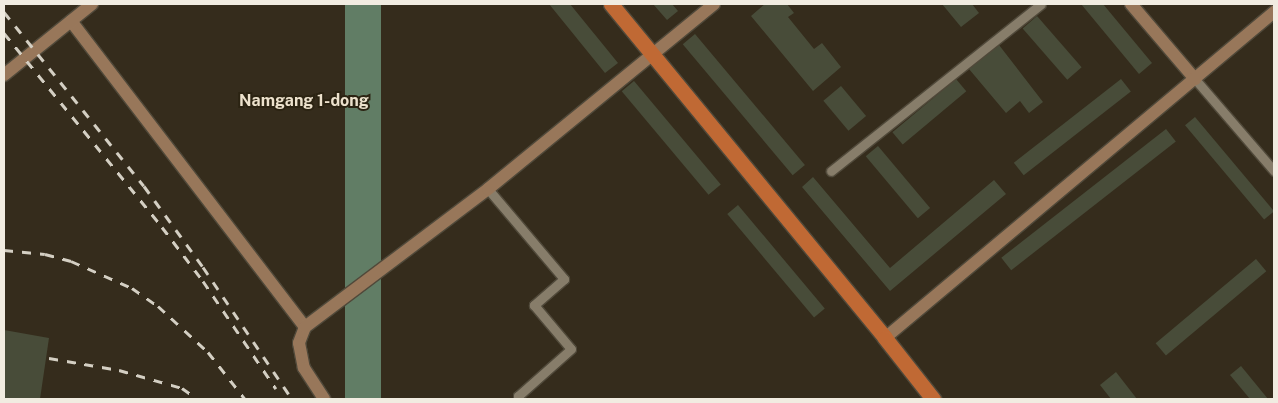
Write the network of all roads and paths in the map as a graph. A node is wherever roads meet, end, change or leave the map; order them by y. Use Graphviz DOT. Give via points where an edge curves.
graph roads {
  1 [pos="92,4"];
  2 [pos="611,4"];
  3 [pos="714,4"];
  4 [pos="1041,4"];
  5 [pos="1131,4"];
  6 [pos="1274,12"];
  7 [pos="71,21"];
  8 [pos="653,54"];
  9 [pos="4,75"];
  10 [pos="1195,79"];
  11 [pos="831,171"];
  12 [pos="1274,171"];
  13 [pos="488,190"];
  14 [pos="305,327"];
  15 [pos="885,338"];
  16 [pos="324,399"];
  17 [pos="518,399"];
  18 [pos="933,399"];
  1 -- 7 [label="street"];
  2 -- 8 [label="highway"];
  3 -- 8 [label="street"];
  4 -- 11 [label="street"];
  5 -- 10 [label="street"];
  6 -- 10 [label="street"];
  7 -- 9 [label="street"];
  7 -- 14 [label="street"];
  8 -- 13 [label="street"];
  8 -- 15 [label="highway"];
  10 -- 12 [label="street"];
  10 -- 15 [label="street"];
  13 -- 14 [label="street"];
  13 -- 17 [label="street" via="564,279 534,304 571,349"];
  14 -- 16 [label="street" via="300,344 304,368"];
  15 -- 18 [label="highway"];
}
